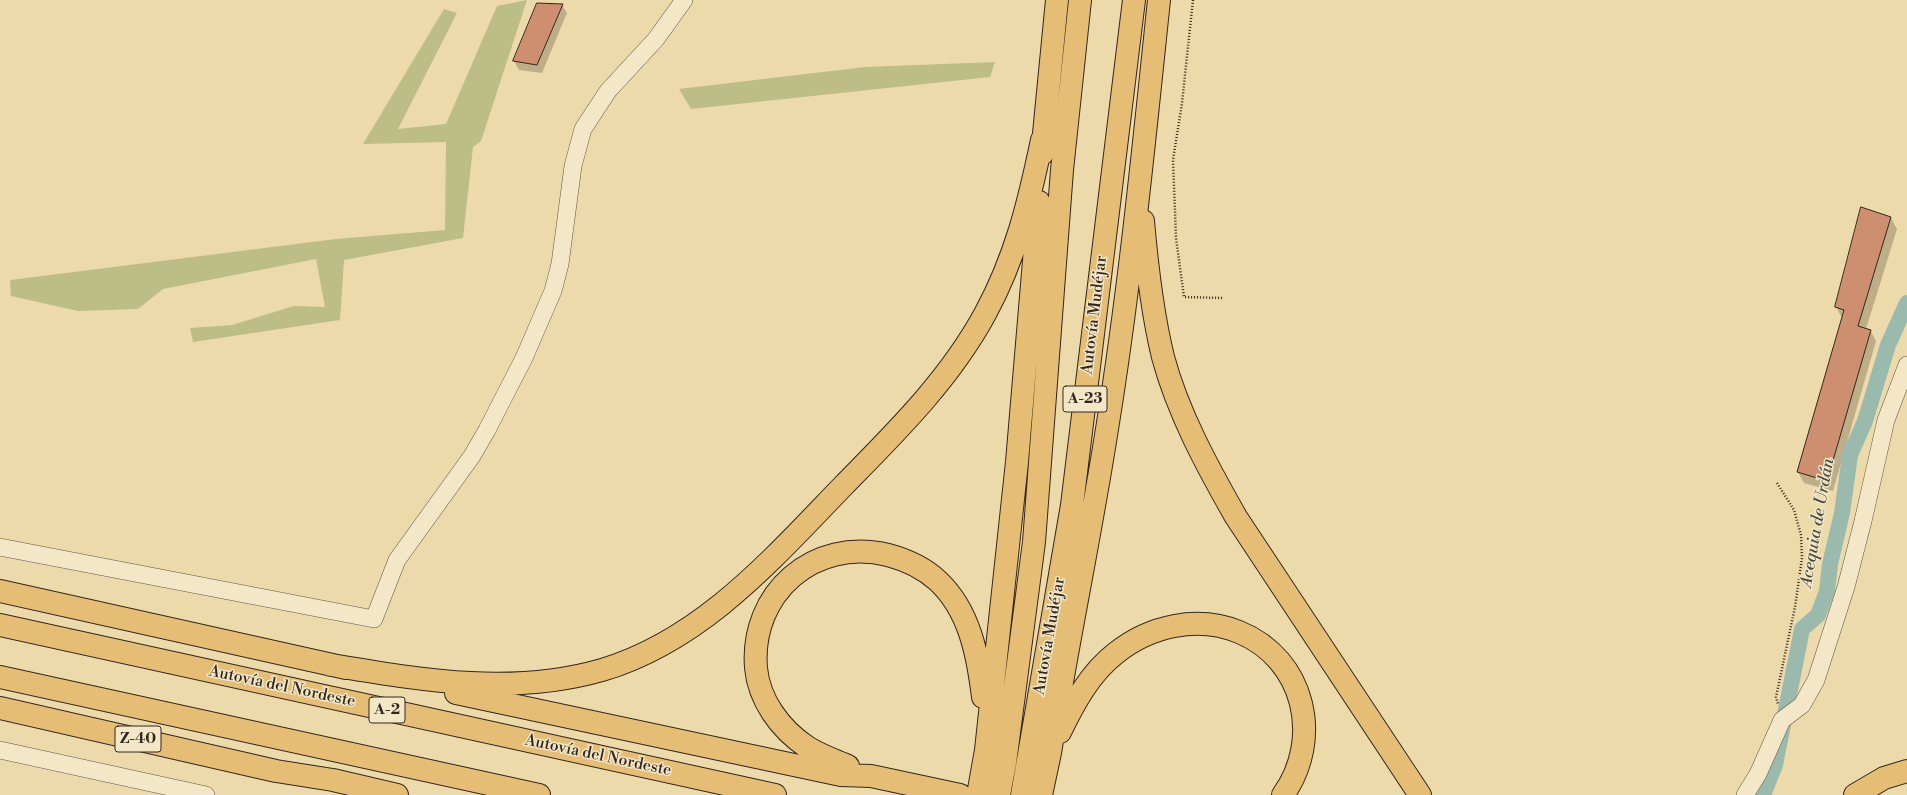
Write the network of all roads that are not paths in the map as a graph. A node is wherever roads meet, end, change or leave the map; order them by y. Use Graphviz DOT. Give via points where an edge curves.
graph roads {
  1 [pos="684,0"];
  2 [pos="1057,0"];
  3 [pos="1080,0"];
  4 [pos="1134,0"];
  5 [pos="1159,0"];
  6 [pos="1042,140"];
  7 [pos="1139,187"];
  8 [pos="1907,365"];
  9 [pos="0,546"];
  10 [pos="0,591"];
  11 [pos="0,625"];
  12 [pos="331,665"];
  13 [pos="0,677"];
  14 [pos="0,708"];
  15 [pos="0,750"];
  16 [pos="986,750"];
  17 [pos="1050,753"];
  18 [pos="276,771"];
  19 [pos="1907,771"];
  20 [pos="871,776"];
  21 [pos="206,795"];
  22 [pos="358,795"];
  23 [pos="397,795"];
  24 [pos="539,795"];
  25 [pos="775,795"];
  26 [pos="960,795"];
  27 [pos="978,795"];
  28 [pos="1000,795"];
  29 [pos="1022,795"];
  30 [pos="1041,795"];
  31 [pos="1283,795"];
  32 [pos="1420,795"];
  33 [pos="1745,795"];
  34 [pos="1855,795"];
  1 -- 9 [label="street" via="656,39 608,91 583,129 573,166 560,264 550,298 524,358 487,430 472,456 397,560 374,619"];
  2 -- 6 [label="highway"];
  3 -- 28 [label="highway, Autovía Mudéjar / A-23" via="1062,170 1034,542"];
  4 -- 29 [label="highway, Autovía Mudéjar / A-23" via="1072,505"];
  5 -- 7 [label="highway"];
  6 -- 12 [label="highway" via="1028,209 1004,275 985,315 951,368 908,420 752,580 718,609 653,649 604,669 544,682 461,684"];
  6 -- 16 [label="highway" via="1017,462"];
  7 -- 17 [label="highway" via="1107,430"];
  7 -- 32 [label="highway" via="1155,320 1164,358 1192,433 1212,476 1236,517"];
  8 -- 33 [label="street" via="1886,420 1846,587 1816,680 1802,705 1782,720 1758,774"];
  10 -- 12 [label="highway"];
  11 -- 25 [label="highway, Autovía del Nordeste / A-2"];
  12 -- 20 [label="highway" via="841,775"];
  13 -- 24 [label="highway"];
  14 -- 18 [label="highway, Z-40"];
  15 -- 21 [label="street"];
  16 -- 20 [label="highway" via="984,704 976,653 968,626 948,593 926,572 898,558 863,552 827,556 794,574 779,588 769,604 760,623 755,644 757,680 770,709 792,735 806,746"];
  16 -- 27 [label="highway"];
  17 -- 30 [label="highway"];
  17 -- 31 [label="highway" via="1072,707 1090,680 1115,654 1153,631 1170,626 1216,626 1239,632 1267,650 1294,682 1304,713 1305,728 1297,772"];
  18 -- 22 [label="highway, Z-40"];
  18 -- 23 [label="highway" via="334,780"];
  19 -- 34 [label="highway" via="1884,778"];
  20 -- 26 [label="highway"];
}
